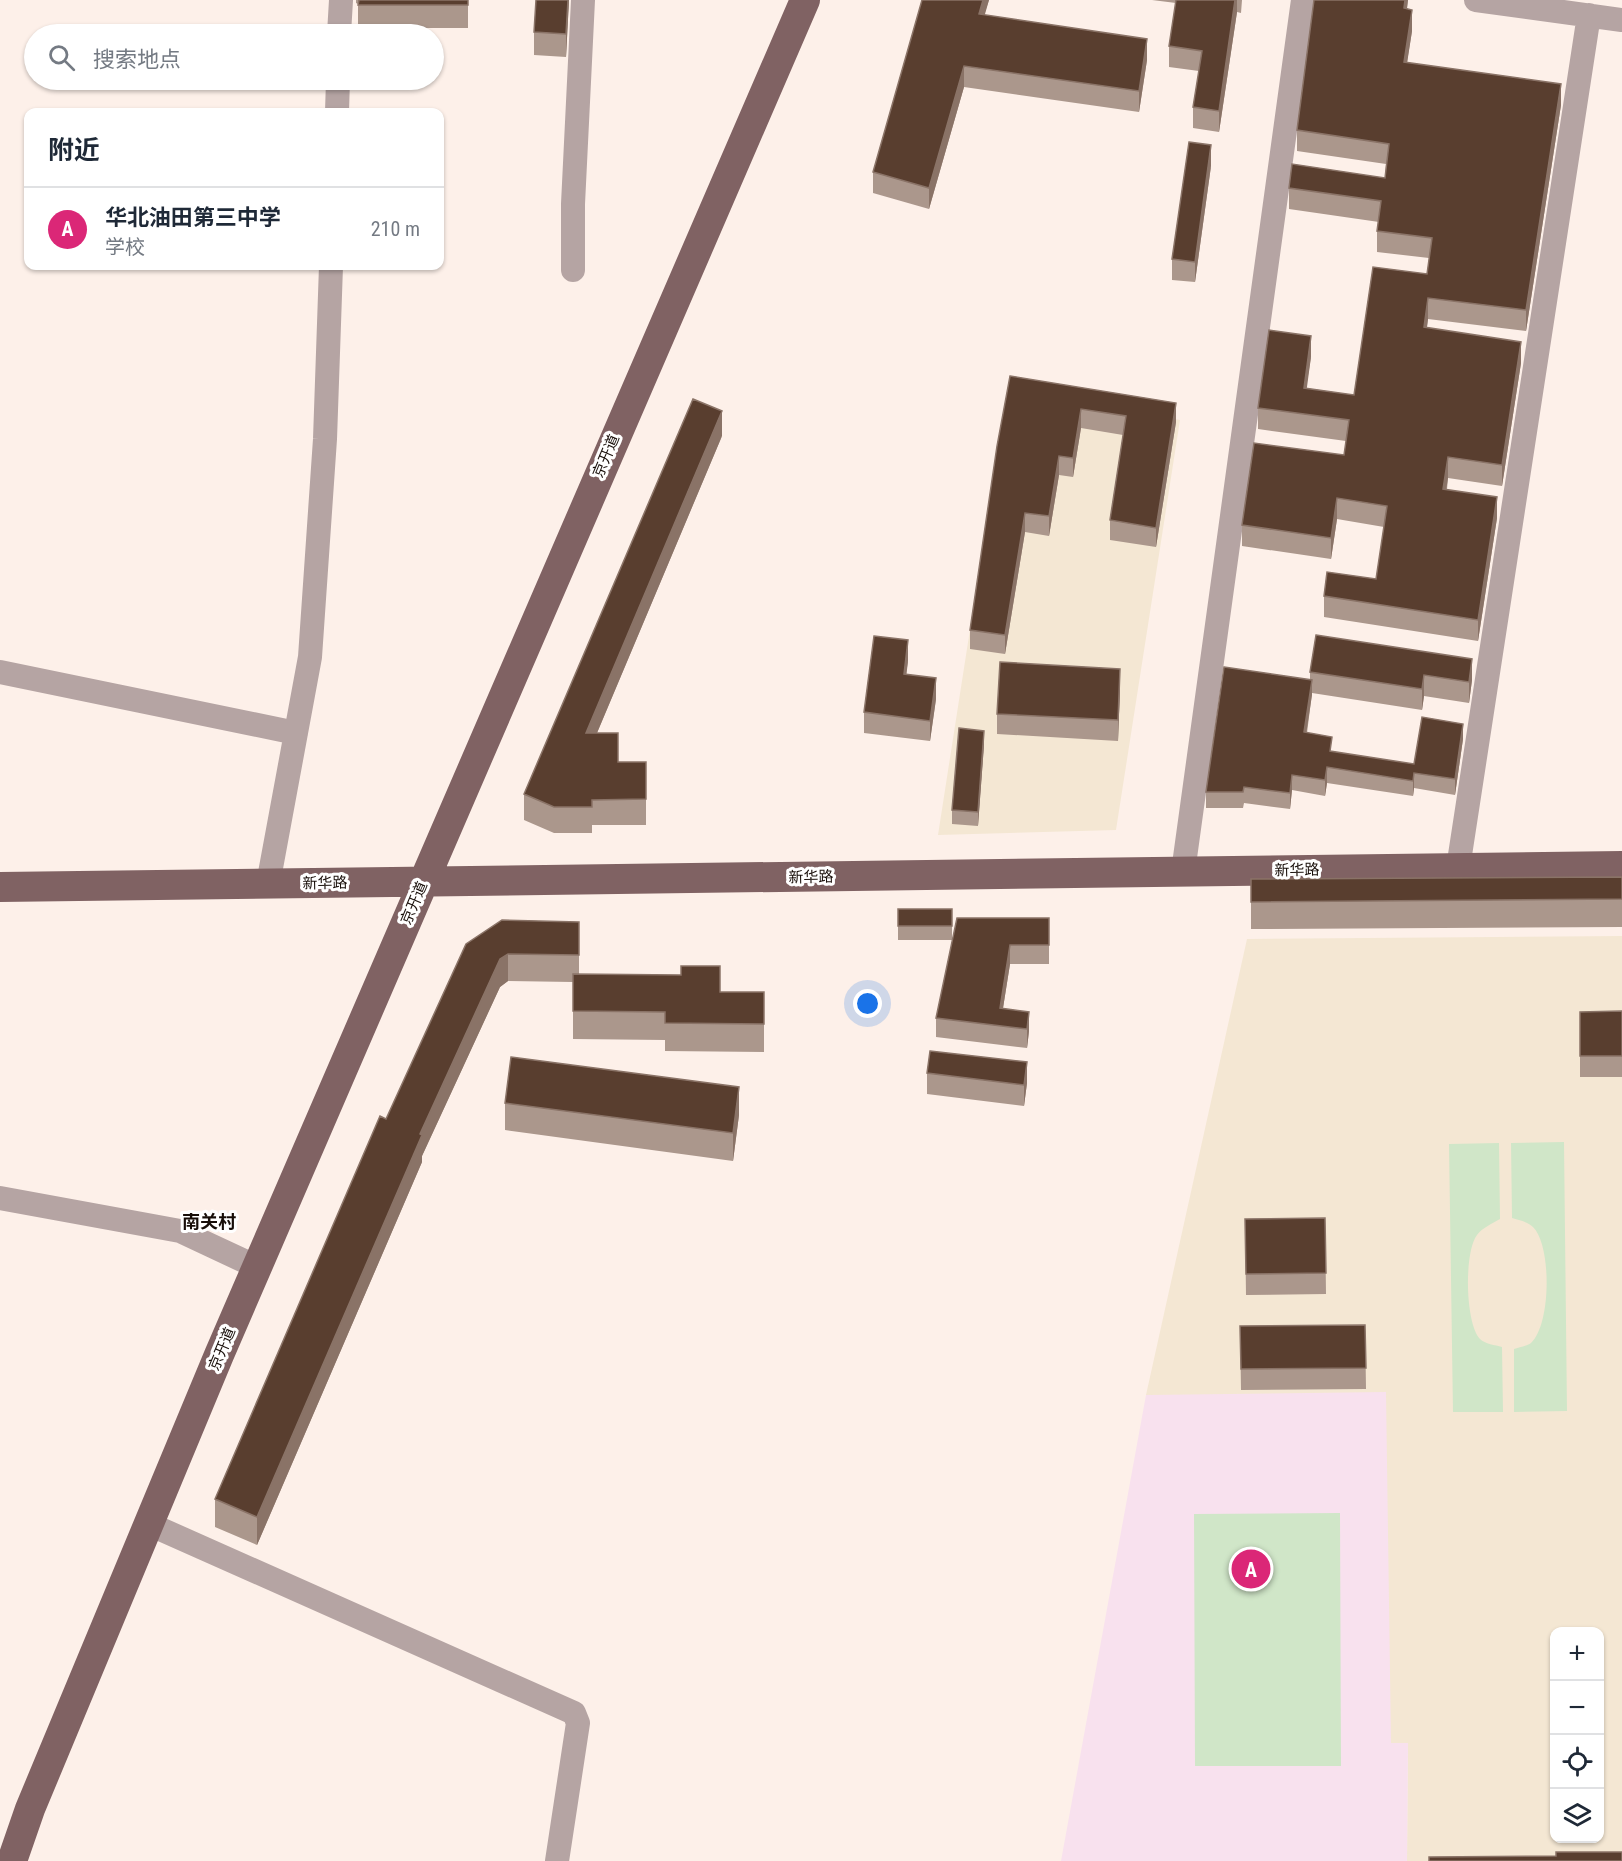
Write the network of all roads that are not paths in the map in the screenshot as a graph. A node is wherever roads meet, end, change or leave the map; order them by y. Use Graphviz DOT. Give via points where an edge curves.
graph roads {
  1 [pos="341,0"];
  2 [pos="583,0"];
  3 [pos="805,0"];
  4 [pos="1303,0"];
  5 [pos="1476,0"];
  6 [pos="1589,15"];
  7 [pos="1622,20"];
  8 [pos="340,24"];
  9 [pos="338,90"];
  10 [pos="337,108"];
  11 [pos="331,270"];
  12 [pos="573,270"];
  13 [pos="0,672"];
  14 [pos="296,733"];
  15 [pos="1622,866"];
  16 [pos="1458,868"];
  17 [pos="1183,872"];
  18 [pos="423,882"];
  19 [pos="268,884"];
  20 [pos="0,887"];
  21 [pos="0,1198"];
  22 [pos="257,1267"];
  23 [pos="149,1524"];
  24 [pos="30,1809"];
  25 [pos="0,1860"];
  26 [pos="12,1861"];
  27 [pos="557,1861"];
  1 -- 8 [label="street"];
  2 -- 12 [label="street"];
  3 -- 18 [label="main road, 京开道"];
  4 -- 17 [label="street"];
  5 -- 6 [label="street"];
  6 -- 7 [label="street"];
  6 -- 16 [label="street"];
  9 -- 10 [label="street"];
  11 -- 14 [label="street" via="325,439 310,657"];
  13 -- 14 [label="street"];
  14 -- 19 [label="street"];
  15 -- 16 [label="main road, 新华路"];
  16 -- 17 [label="main road, 新华路"];
  17 -- 18 [label="main road, 新华路"];
  18 -- 19 [label="main road, 新华路"];
  18 -- 22 [label="main road, 京开道"];
  19 -- 20 [label="main road, 新华路"];
  21 -- 22 [label="street" via="180,1231"];
  22 -- 23 [label="main road, 京开道"];
  23 -- 24 [label="main road, 京开道"];
  23 -- 27 [label="street" via="574,1713 578,1723"];
  24 -- 25 [label="main road"];
  24 -- 26 [label="main road"];
}
